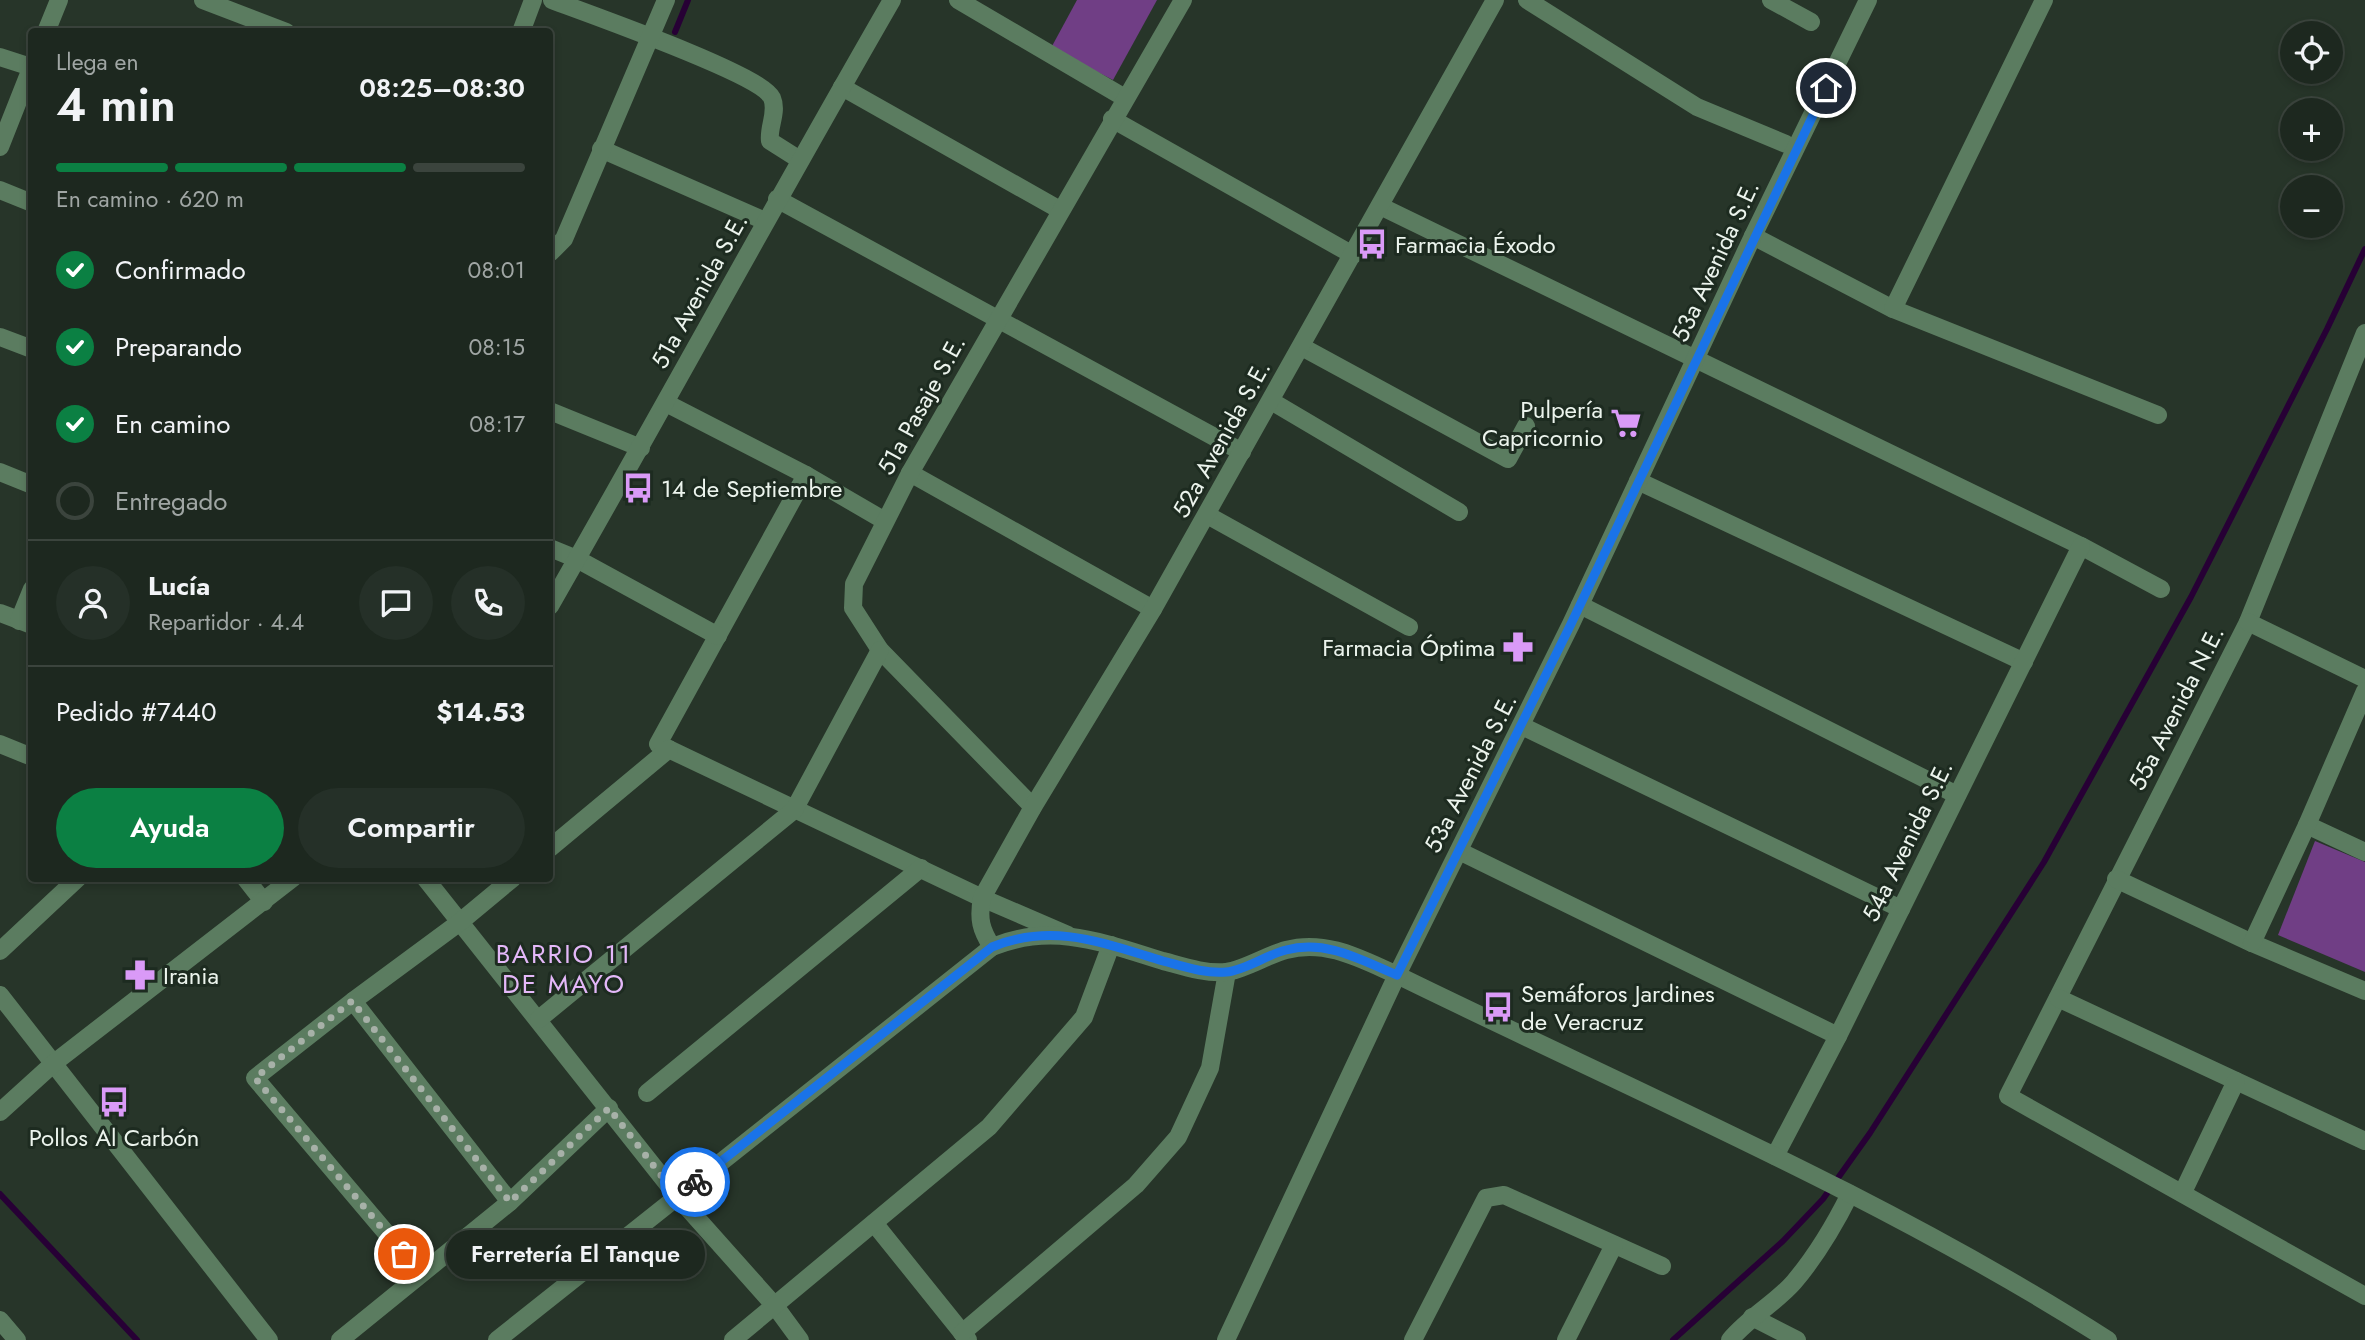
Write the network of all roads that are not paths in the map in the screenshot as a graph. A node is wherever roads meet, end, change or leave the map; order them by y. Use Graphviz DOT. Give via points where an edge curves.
graph roads {
  1 [pos="59,0"];
  2 [pos="203,0"];
  3 [pos="533,0"];
  4 [pos="552,0"];
  5 [pos="666,0"];
  6 [pos="892,0"];
  7 [pos="958,0"];
  8 [pos="1183,0"];
  9 [pos="1495,0"];
  10 [pos="1527,0"];
  11 [pos="1771,0"];
  12 [pos="1868,0"];
  13 [pos="2044,0"];
  14 [pos="1811,22"];
  15 [pos="48,28"];
  16 [pos="276,28"];
  17 [pos="522,28"];
  18 [pos="649,37"];
  19 [pos="0,57"];
  20 [pos="28,66"];
  21 [pos="28,75"];
  22 [pos="842,87"];
  23 [pos="1125,99"];
  24 [pos="1112,119"];
  25 [pos="1786,145"];
  26 [pos="0,147"];
  27 [pos="601,149"];
  28 [pos="800,160"];
  29 [pos="0,190"];
  30 [pos="777,199"];
  31 [pos="28,201"];
  32 [pos="1380,206"];
  33 [pos="1060,210"];
  34 [pos="765,221"];
  35 [pos="1753,236"];
  36 [pos="553,250"];
  37 [pos="1353,255"];
  38 [pos="1893,309"];
  39 [pos="996,320"];
  40 [pos="2365,333"];
  41 [pos="0,337"];
  42 [pos="1301,347"];
  43 [pos="28,348"];
  44 [pos="2361,355"];
  45 [pos="1695,359"];
  46 [pos="1271,401"];
  47 [pos="666,403"];
  48 [pos="553,412"];
  49 [pos="2158,415"];
  50 [pos="1526,426"];
  51 [pos="641,448"];
  52 [pos="1242,452"];
  53 [pos="0,472"];
  54 [pos="910,473"];
  55 [pos="806,475"];
  56 [pos="1638,481"];
  57 [pos="28,483"];
  58 [pos="1459,512"];
  59 [pos="1207,515"];
  60 [pos="885,521"];
  61 [pos="2081,546"];
  62 [pos="553,549"];
  63 [pos="577,559"];
  64 [pos="2161,589"];
  65 [pos="553,601"];
  66 [pos="1580,605"];
  67 [pos="1153,609"];
  68 [pos="0,613"];
  69 [pos="2248,622"];
  70 [pos="25,623"];
  71 [pos="1409,626"];
  72 [pos="718,636"];
  73 [pos="880,650"];
  74 [pos="2024,662"];
  75 [pos="2364,679"];
  76 [pos="1522,726"];
  77 [pos="0,744"];
  78 [pos="669,749"];
  79 [pos="28,755"];
  80 [pos="1957,795"];
  81 [pos="1034,807"];
  82 [pos="794,810"];
  83 [pos="2307,825"];
  84 [pos="553,846"];
  85 [pos="1459,851"];
  86 [pos="2365,852"];
  87 [pos="921,868"];
  88 [pos="2116,879"];
  89 [pos="74,882"];
  90 [pos="248,882"];
  91 [pos="288,882"];
  92 [pos="428,882"];
  93 [pos="508,882"];
  94 [pos="982,898"];
  95 [pos="264,902"];
  96 [pos="1901,909"];
  97 [pos="460,922"];
  98 [pos="1068,935"];
  99 [pos="2252,943"];
  100 [pos="1111,945"];
  101 [pos="992,947"];
  102 [pos="0,951"];
  103 [pos="1227,972"];
  104 [pos="1397,975"];
  105 [pos="2365,991"];
  106 [pos="0,995"];
  107 [pos="2058,998"];
  108 [pos="352,1001"];
  109 [pos="539,1019"];
  110 [pos="1838,1035"];
  111 [pos="54,1063"];
  112 [pos="2236,1081"];
  113 [pos="647,1093"];
  114 [pos="609,1108"];
  115 [pos="0,1112"];
  116 [pos="2364,1137"];
  117 [pos="1775,1156"];
  118 [pos="1846,1192"];
  119 [pos="2183,1192"];
  120 [pos="677,1196"];
  121 [pos="510,1202"];
  122 [pos="874,1223"];
  123 [pos="1614,1245"];
  124 [pos="1662,1266"];
  125 [pos="421,1274"];
  126 [pos="2365,1296"];
  127 [pos="775,1306"];
  128 [pos="1752,1317"];
  129 [pos="0,1320"];
  130 [pos="965,1336"];
  131 [pos="17,1340"];
  132 [pos="269,1340"];
  133 [pos="340,1340"];
  134 [pos="497,1340"];
  135 [pos="733,1340"];
  136 [pos="800,1340"];
  137 [pos="1226,1340"];
  138 [pos="1413,1340"];
  139 [pos="1566,1340"];
  140 [pos="1730,1340"];
  141 [pos="1797,1340"];
  142 [pos="2108,1340"];
  1 -- 15 [label="street"];
  2 -- 16 [label="street"];
  3 -- 17 [label="street"];
  4 -- 18 [label="street"];
  5 -- 18 [label="street"];
  6 -- 22 [label="street, 51a Avenida S.E."];
  7 -- 23 [label="street"];
  8 -- 23 [label="street, 51a Pasaje S.E."];
  9 -- 32 [label="street, 52a Avenida S.E."];
  10 -- 25 [label="street" via="1697,107"];
  11 -- 14 [label="street"];
  12 -- 35 [label="street, 53a Avenida S.E."];
  13 -- 38 [label="street"];
  18 -- 27 [label="street"];
  18 -- 28 [label="street" via="716,63 762,88 772,97 775,110 770,141"];
  19 -- 20 [label="street"];
  21 -- 26 [label="street"];
  22 -- 28 [label="street, 51a Avenida S.E."];
  22 -- 33 [label="street"];
  23 -- 24 [label="street, 51a Pasaje S.E."];
  24 -- 33 [label="street, 51a Pasaje S.E."];
  24 -- 37 [label="street"];
  27 -- 34 [label="street"];
  27 -- 36 [label="street" via="564,239"];
  28 -- 30 [label="street, 51a Avenida S.E."];
  29 -- 31 [label="street"];
  30 -- 34 [label="street, 51a Avenida S.E."];
  30 -- 39 [label="street"];
  32 -- 37 [label="street, 52a Avenida S.E."];
  32 -- 45 [label="street"];
  33 -- 39 [label="street, 51a Pasaje S.E."];
  34 -- 47 [label="street, 51a Avenida S.E."];
  35 -- 38 [label="street"];
  35 -- 45 [label="street, 53a Avenida S.E."];
  37 -- 42 [label="street, 52a Avenida S.E."];
  38 -- 49 [label="street"];
  39 -- 52 [label="street"];
  39 -- 54 [label="street, 51a Pasaje S.E."];
  40 -- 44 [label="street, 55a Avenida N.E."];
  41 -- 43 [label="street"];
  42 -- 46 [label="street, 52a Avenida S.E."];
  42 -- 50 [label="street" via="1508,459"];
  44 -- 69 [label="street, 55a Avenida N.E."];
  45 -- 56 [label="street, 53a Avenida S.E."];
  45 -- 61 [label="street"];
  46 -- 52 [label="street, 52a Avenida S.E."];
  46 -- 58 [label="street"];
  47 -- 51 [label="street, 51a Avenida S.E."];
  47 -- 55 [label="street"];
  48 -- 51 [label="street"];
  51 -- 63 [label="street, 51a Avenida S.E."];
  52 -- 59 [label="street, 52a Avenida S.E."];
  53 -- 57 [label="street"];
  54 -- 60 [label="street, 51a Pasaje S.E."];
  54 -- 67 [label="street"];
  55 -- 60 [label="street"];
  55 -- 72 [label="street"];
  56 -- 66 [label="street, 53a Avenida S.E."];
  56 -- 74 [label="street"];
  59 -- 67 [label="street, 52a Avenida S.E."];
  59 -- 71 [label="street"];
  60 -- 73 [label="street, 51a Pasaje S.E." via="854,584 853,608"];
  61 -- 64 [label="street"];
  61 -- 74 [label="street, 54a Avenida S.E."];
  62 -- 63 [label="street"];
  63 -- 65 [label="street, 51a Avenida S.E."];
  63 -- 72 [label="street"];
  66 -- 76 [label="street, 53a Avenida S.E."];
  66 -- 80 [label="street"];
  67 -- 81 [label="street, 52a Avenida S.E."];
  68 -- 70 [label="street"];
  69 -- 75 [label="street"];
  69 -- 88 [label="street, 55a Avenida N.E."];
  72 -- 78 [label="street" via="658,744"];
  73 -- 81 [label="street, 51a Pasaje S.E."];
  73 -- 82 [label="street"];
  74 -- 80 [label="street, 54a Avenida S.E."];
  75 -- 83 [label="street"];
  76 -- 85 [label="street, 53a Avenida S.E."];
  76 -- 96 [label="street"];
  77 -- 79 [label="street"];
  78 -- 82 [label="street"];
  78 -- 84 [label="street"];
  80 -- 96 [label="street, 54a Avenida S.E."];
  81 -- 94 [label="street, 52a Avenida S.E."];
  82 -- 87 [label="street"];
  82 -- 109 [label="street"];
  83 -- 86 [label="street"];
  83 -- 99 [label="street"];
  85 -- 104 [label="street, 53a Avenida S.E."];
  85 -- 110 [label="street"];
  87 -- 94 [label="street"];
  87 -- 113 [label="street"];
  88 -- 99 [label="street"];
  88 -- 107 [label="street, 55a Avenida N.E."];
  89 -- 102 [label="street"];
  90 -- 95 [label="street"];
  91 -- 95 [label="street"];
  92 -- 97 [label="street"];
  93 -- 97 [label="street"];
  94 -- 98 [label="street"];
  94 -- 101 [label="street" via="981,930"];
  95 -- 111 [label="street"];
  96 -- 110 [label="street, 54a Avenida S.E."];
  97 -- 108 [label="street"];
  97 -- 109 [label="street"];
  98 -- 100 [label="street"];
  98 -- 101 [label="street" via="1034,935"];
  99 -- 105 [label="street"];
  100 -- 103 [label="street" via="1187,968"];
  100 -- 122 [label="street" via="1084,1017 989,1127"];
  101 -- 120 [label="street"];
  103 -- 104 [label="street" via="1286,950 1316,946"];
  103 -- 130 [label="street" via="1210,1068 1178,1138 1136,1185"];
  104 -- 117 [label="street"];
  104 -- 137 [label="street, 53a Avenida S.E."];
  106 -- 111 [label="street"];
  107 -- 112 [label="street"];
  107 -- 119 [label="street, 55a Avenida N.E." via="2008,1096"];
  108 -- 121 [label="street"];
  108 -- 125 [label="street" via="255,1078"];
  109 -- 114 [label="street"];
  110 -- 117 [label="street, 54a Avenida S.E."];
  111 -- 115 [label="street"];
  111 -- 132 [label="street"];
  112 -- 116 [label="street"];
  112 -- 119 [label="street"];
  114 -- 120 [label="street"];
  114 -- 121 [label="street"];
  117 -- 118 [label="street"];
  118 -- 128 [label="street" via="1839,1216 1794,1283"];
  118 -- 142 [label="street" via="2045,1299"];
  119 -- 126 [label="street"];
  120 -- 127 [label="street"];
  120 -- 134 [label="street"];
  121 -- 125 [label="street"];
  122 -- 127 [label="street"];
  122 -- 130 [label="street"];
  123 -- 124 [label="street"];
  123 -- 138 [label="street" via="1504,1195 1486,1198"];
  123 -- 139 [label="street"];
  125 -- 133 [label="street"];
  127 -- 135 [label="street"];
  127 -- 136 [label="street"];
  128 -- 140 [label="street"];
  128 -- 141 [label="street"];
  129 -- 131 [label="street"];
}
